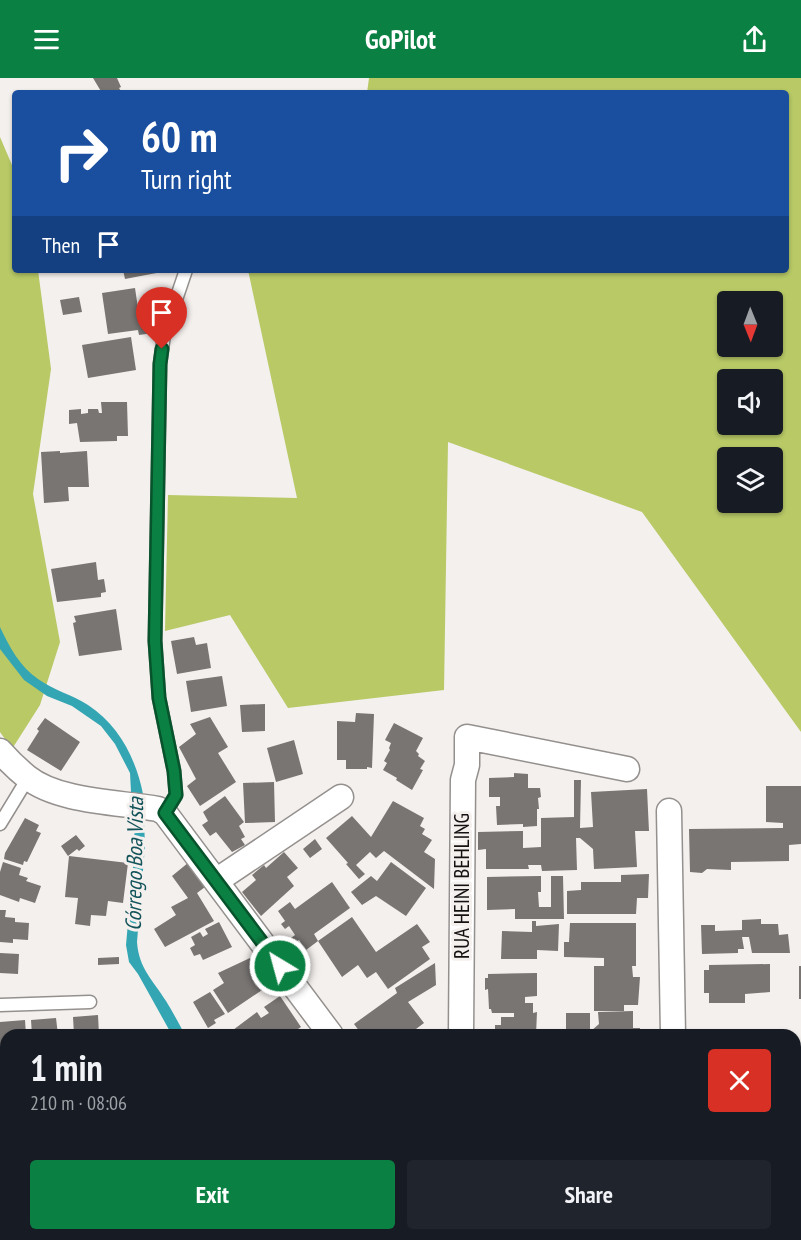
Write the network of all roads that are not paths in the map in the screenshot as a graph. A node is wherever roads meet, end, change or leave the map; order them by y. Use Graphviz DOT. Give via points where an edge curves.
graph roads {
  1 [pos="185,273"];
  2 [pos="1,754"];
  3 [pos="627,769"];
  4 [pos="28,778"];
  5 [pos="340,797"];
  6 [pos="162,811"];
  7 [pos="669,811"];
  8 [pos="0,824"];
  9 [pos="216,881"];
  10 [pos="90,1002"];
  11 [pos="0,1005"];
  12 [pos="327,1029"];
  13 [pos="461,1029"];
  14 [pos="673,1029"];
  1 -- 6 [label="lane" via="164,334 160,364 155,641 159,698 176,795"];
  2 -- 4 [label="street"];
  3 -- 13 [label="street, RUA HEINI BEHLING" via="467,737 463,780"];
  4 -- 6 [label="street" via="60,793"];
  4 -- 8 [label="lane"];
  5 -- 9 [label="street"];
  6 -- 9 [label="street"];
  7 -- 14 [label="street"];
  9 -- 12 [label="street"];
  10 -- 11 [label="lane"];
}
